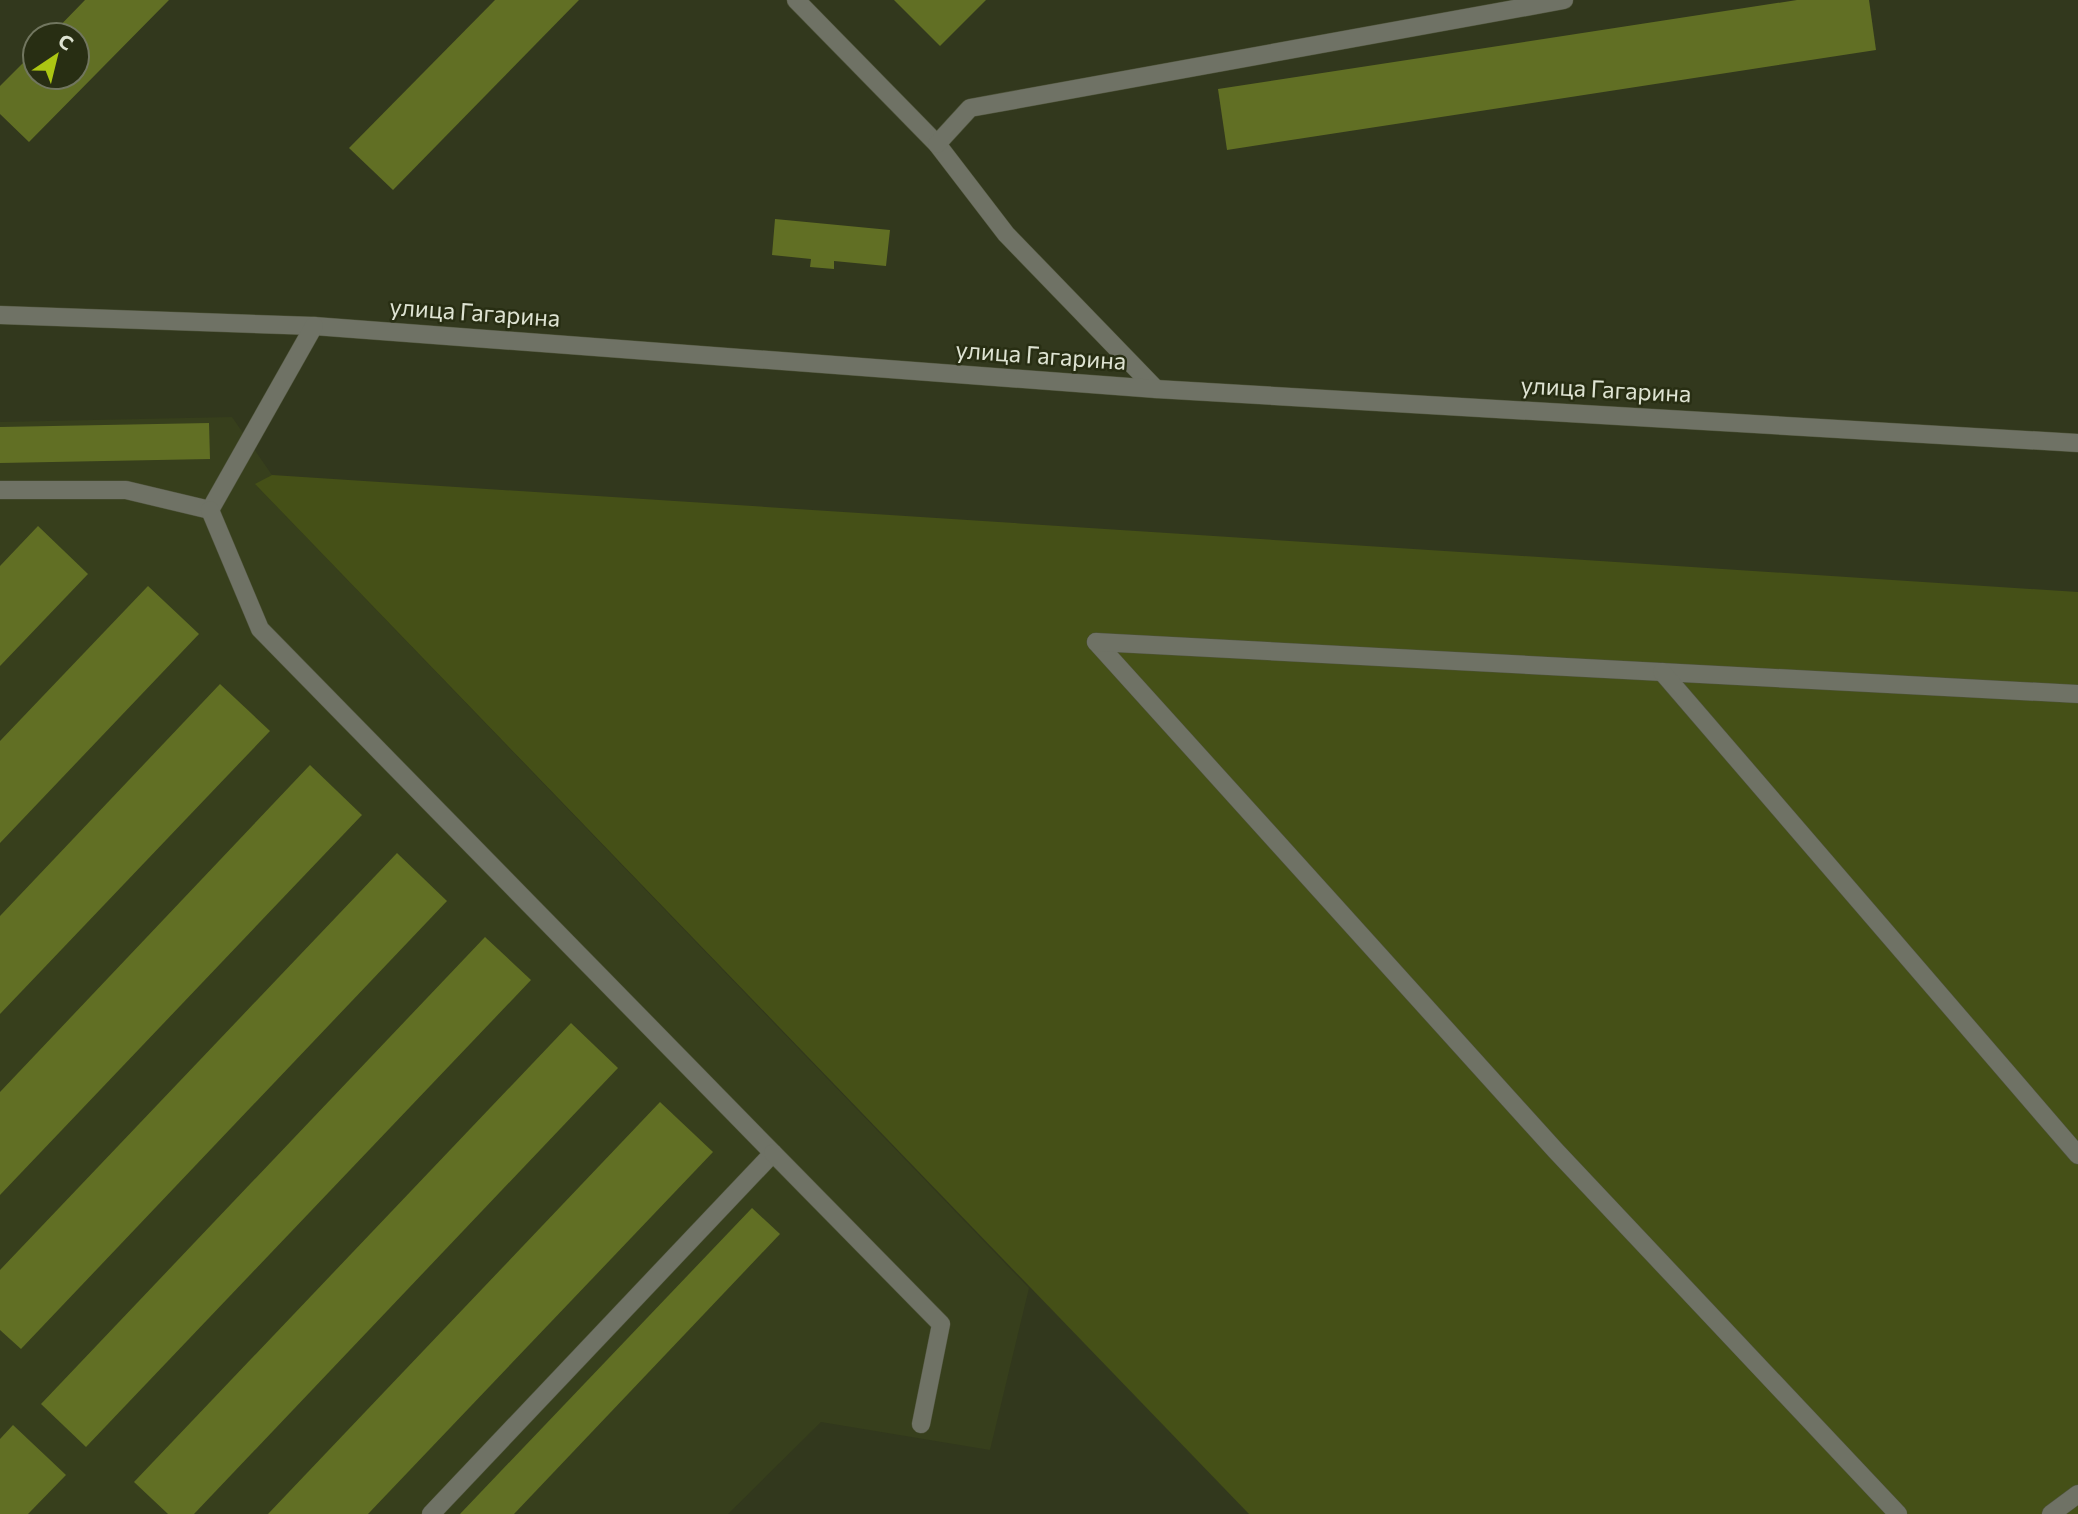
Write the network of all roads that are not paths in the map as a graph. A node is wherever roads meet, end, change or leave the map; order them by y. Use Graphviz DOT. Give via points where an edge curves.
graph roads {
  1 [pos="796,0"];
  2 [pos="1564,0"];
  3 [pos="937,144"];
  4 [pos="0,315"];
  5 [pos="314,326"];
  6 [pos="1156,389"];
  7 [pos="2078,443"];
  8 [pos="0,490"];
  9 [pos="210,510"];
  10 [pos="1662,672"];
  11 [pos="2078,694"];
  12 [pos="774,1153"];
  13 [pos="2078,1156"];
  14 [pos="921,1424"];
  15 [pos="2078,1494"];
  16 [pos="431,1514"];
  17 [pos="1898,1514"];
  18 [pos="2051,1514"];
  1 -- 3 [label="street"];
  2 -- 3 [label="street" via="970,108"];
  3 -- 6 [label="street" via="1006,234"];
  4 -- 5 [label="street, улица Гагарина"];
  5 -- 6 [label="street, улица Гагарина"];
  5 -- 9 [label="street"];
  6 -- 7 [label="street, улица Гагарина"];
  8 -- 9 [label="street" via="126,490"];
  9 -- 12 [label="street" via="260,629"];
  10 -- 11 [label="street"];
  10 -- 13 [label="street"];
  10 -- 17 [label="street" via="1096,642 1556,1151"];
  12 -- 14 [label="street" via="941,1324"];
  12 -- 16 [label="street"];
  15 -- 18 [label="street"];
}
